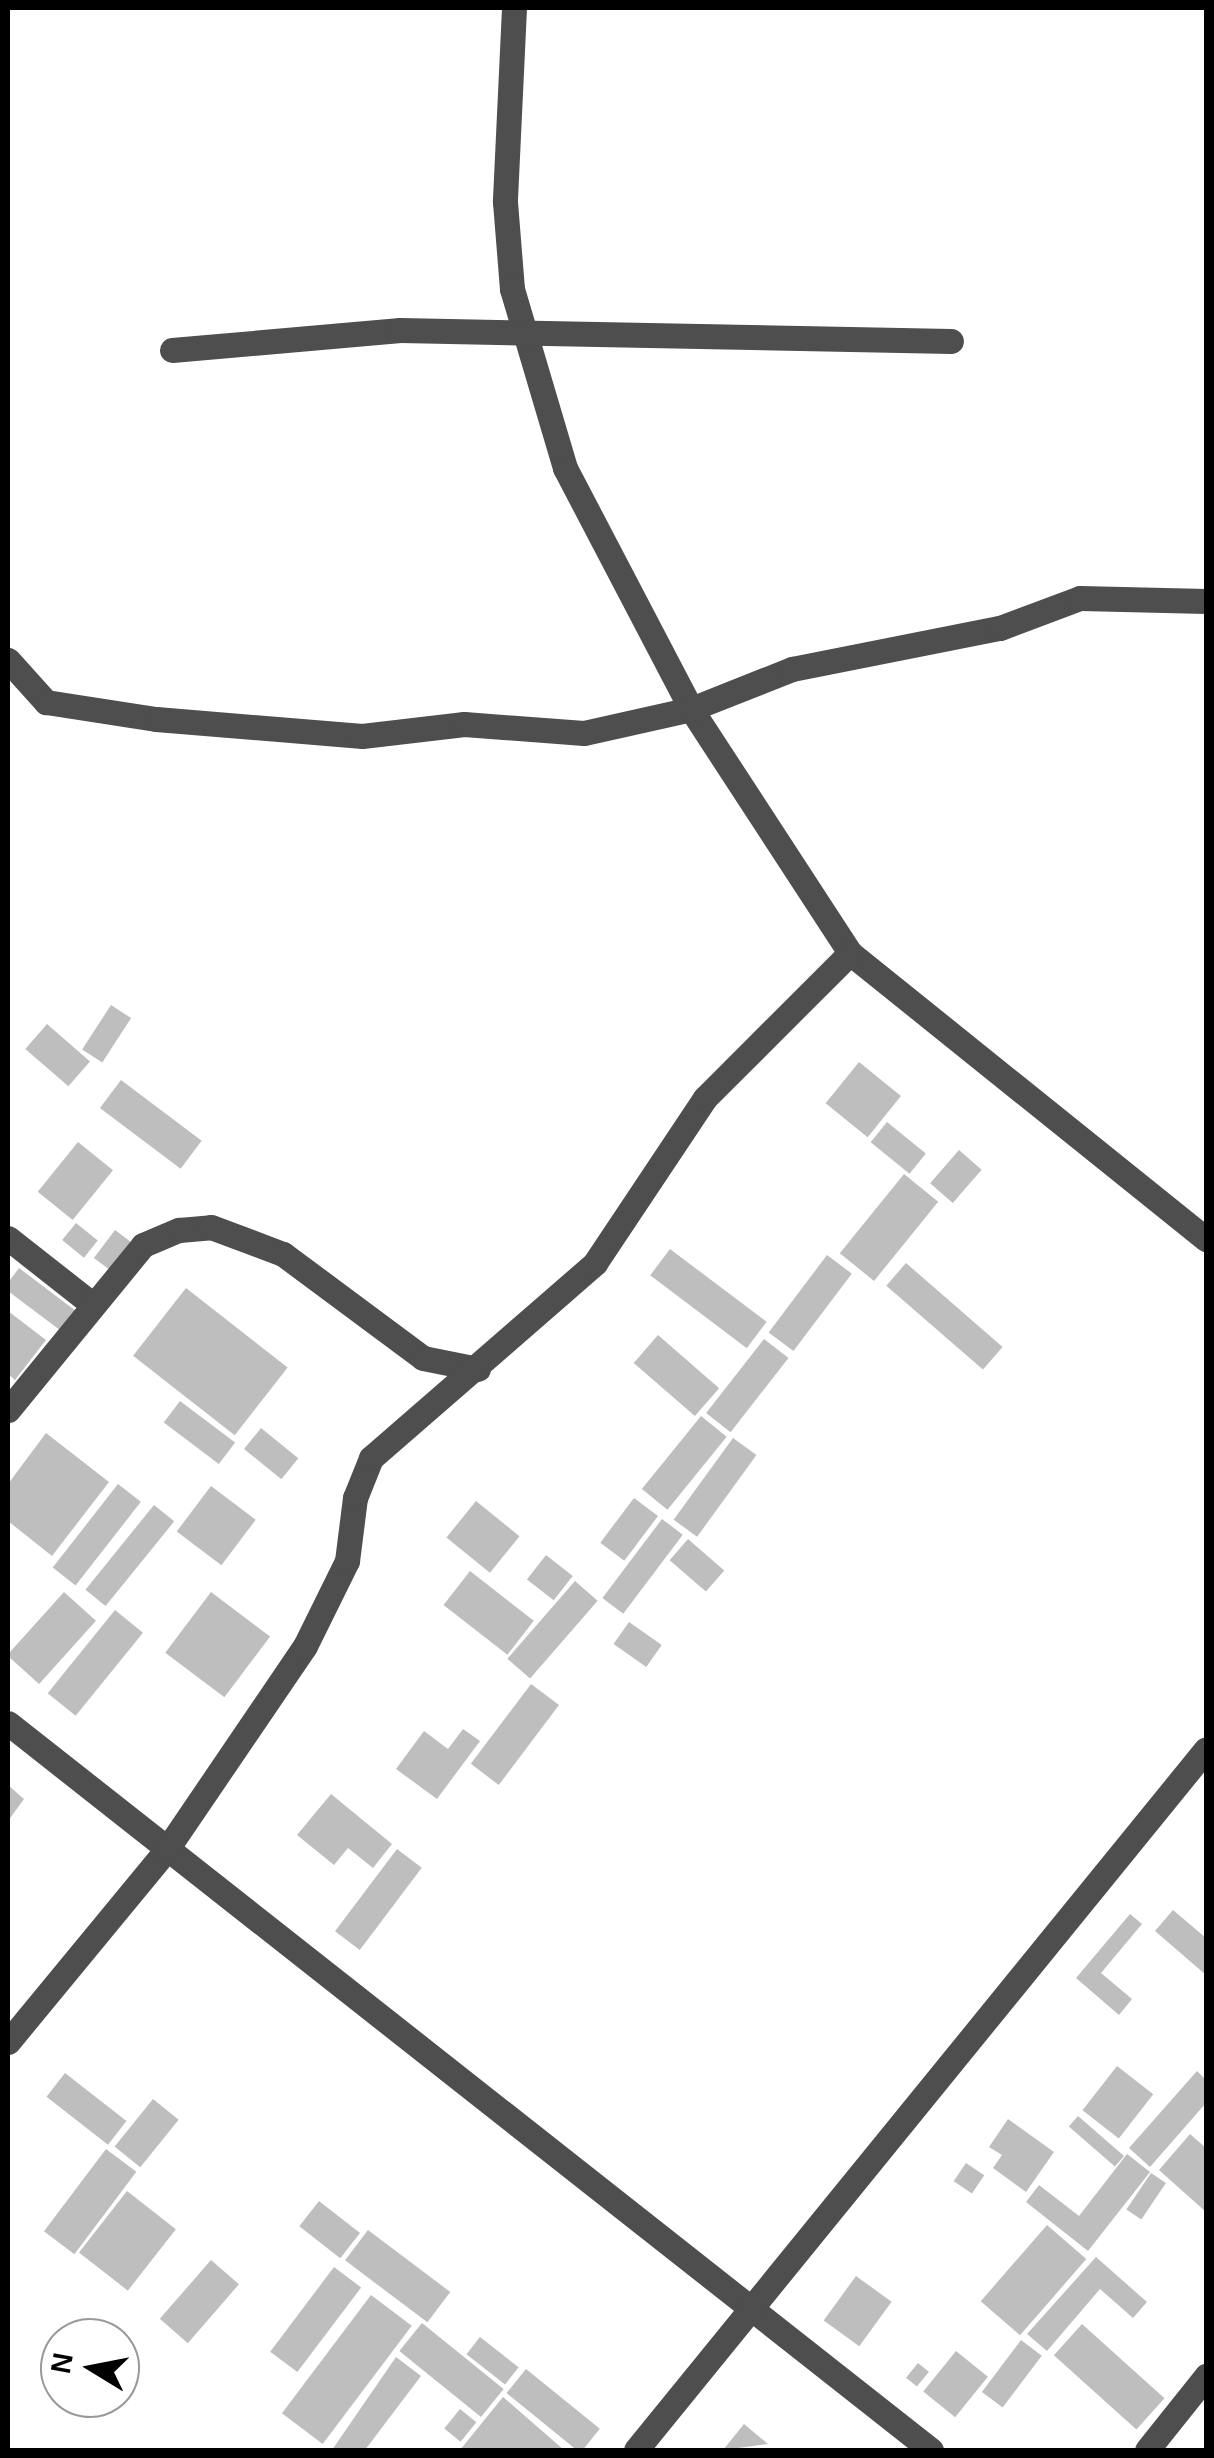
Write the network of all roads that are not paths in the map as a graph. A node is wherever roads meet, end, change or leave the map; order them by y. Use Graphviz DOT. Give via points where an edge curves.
graph roads {
  1 [pos="514,8"];
  2 [pos="524,334"];
  3 [pos="950,342"];
  4 [pos="172,350"];
  5 [pos="1206,601"];
  6 [pos="8,660"];
  7 [pos="691,709"];
  8 [pos="850,952"];
  9 [pos="8,1238"];
  10 [pos="1206,1239"];
  11 [pos="92,1304"];
  12 [pos="478,1369"];
  13 [pos="8,1410"];
  14 [pos="8,1724"];
  15 [pos="1206,1749"];
  16 [pos="167,1849"];
  17 [pos="8,2042"];
  18 [pos="749,2310"];
  19 [pos="1206,2376"];
  20 [pos="636,2450"];
  21 [pos="932,2450"];
  22 [pos="1147,2450"];
  1 -- 2 [label="street" via="505,202"];
  2 -- 3 [label="street"];
  2 -- 4 [label="street" via="400,330"];
  2 -- 7 [label="street" via="565,468"];
  5 -- 7 [label="street" via="1080,598 1000,628 792,669"];
  6 -- 7 [label="street" via="46,702 362,736 464,724 584,733"];
  7 -- 8 [label="street"];
  8 -- 10 [label="street"];
  8 -- 12 [label="street" via="705,1098 594,1263"];
  9 -- 11 [label="street"];
  11 -- 12 [label="street" via="143,1245 210,1227 327,1280 423,1358"];
  11 -- 13 [label="street"];
  12 -- 16 [label="street" via="372,1458 355,1498 347,1561 305,1646"];
  14 -- 16 [label="street"];
  15 -- 18 [label="street"];
  16 -- 17 [label="street"];
  16 -- 18 [label="street"];
  18 -- 20 [label="street"];
  18 -- 21 [label="street"];
  19 -- 22 [label="street"];
}
